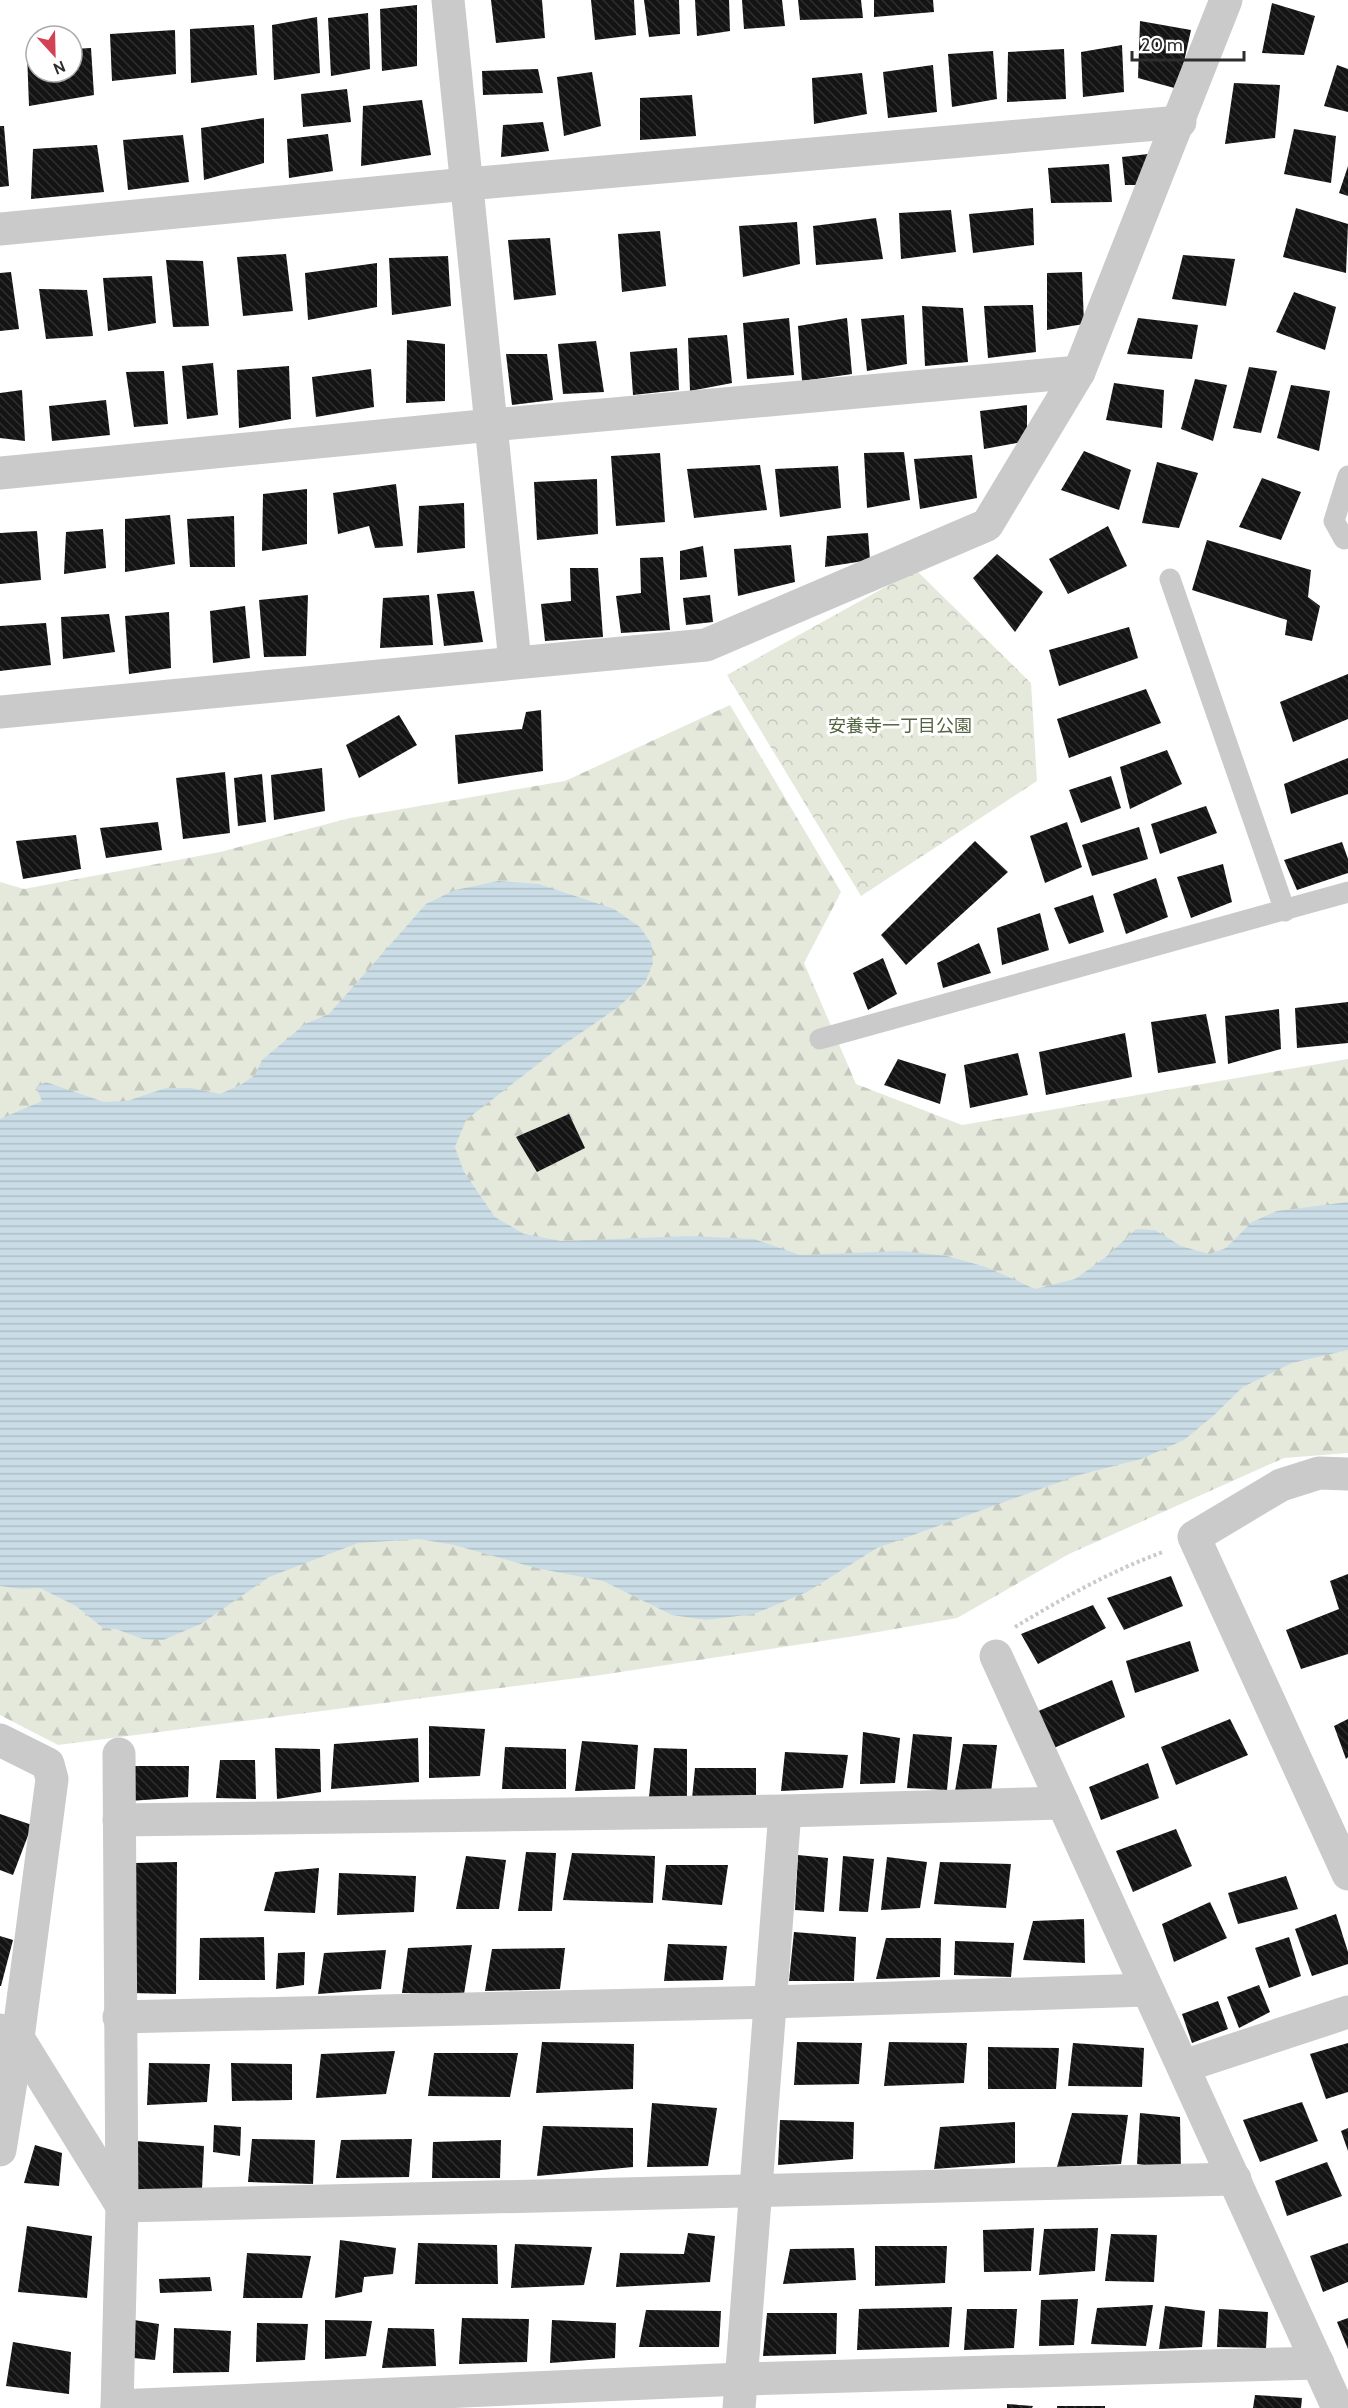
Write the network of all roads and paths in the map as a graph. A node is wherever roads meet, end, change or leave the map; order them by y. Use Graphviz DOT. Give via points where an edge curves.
graph roads {
  1 [pos="448,0"];
  2 [pos="1226,0"];
  3 [pos="1180,122"];
  4 [pos="467,184"];
  5 [pos="0,229"];
  6 [pos="1079,372"];
  7 [pos="492,425"];
  8 [pos="0,473"];
  9 [pos="1348,476"];
  10 [pos="1344,540"];
  11 [pos="1170,579"];
  12 [pos="515,662"];
  13 [pos="0,712"];
  14 [pos="1348,892"];
  15 [pos="1285,910"];
  16 [pos="820,1039"];
  17 [pos="1348,1474"];
  18 [pos="1194,1537"];
  19 [pos="996,1656"];
  20 [pos="0,1740"];
  21 [pos="119,1754"];
  22 [pos="1063,1803"];
  23 [pos="785,1811"];
  24 [pos="119,1820"];
  25 [pos="1348,1874"];
  26 [pos="1148,1990"];
  27 [pos="770,2002"];
  28 [pos="1348,2012"];
  29 [pos="119,2017"];
  30 [pos="9,2034"];
  31 [pos="1184,2066"];
  32 [pos="0,2150"];
  33 [pos="1235,2180"];
  34 [pos="754,2191"];
  35 [pos="122,2206"];
  36 [pos="1318,2363"];
  37 [pos="740,2393"];
  38 [pos="117,2407"];
  39 [pos="1338,2408"];
  1 -- 4 [label="street"];
  2 -- 3 [label="street"];
  3 -- 4 [label="street"];
  3 -- 6 [label="street"];
  4 -- 5 [label="street"];
  4 -- 7 [label="street"];
  6 -- 7 [label="street"];
  6 -- 12 [label="street" via="987,525 706,645"];
  7 -- 8 [label="street"];
  7 -- 12 [label="street"];
  9 -- 10 [label="lane" via="1334,521"];
  11 -- 15 [label="lane"];
  12 -- 13 [label="street"];
  14 -- 15 [label="lane"];
  15 -- 16 [label="lane"];
  17 -- 18 [label="street" via="1319,1473 1281,1485"];
  18 -- 19 [label="path" via="1128,1564 1006,1632"];
  18 -- 25 [label="street"];
  19 -- 22 [label="street"];
  20 -- 30 [label="street" via="48,1764 52,1779"];
  21 -- 24 [label="street"];
  22 -- 23 [label="street"];
  22 -- 26 [label="street"];
  23 -- 24 [label="street"];
  23 -- 27 [label="street"];
  24 -- 29 [label="street"];
  26 -- 27 [label="street"];
  26 -- 31 [label="street"];
  27 -- 29 [label="street"];
  27 -- 34 [label="street"];
  28 -- 31 [label="street"];
  29 -- 35 [label="street"];
  30 -- 32 [label="street"];
  30 -- 35 [label="street"];
  31 -- 33 [label="street"];
  33 -- 34 [label="street"];
  33 -- 36 [label="street"];
  34 -- 35 [label="street"];
  34 -- 37 [label="street"];
  35 -- 38 [label="street"];
  36 -- 37 [label="street"];
  36 -- 39 [label="street"];
  37 -- 38 [label="street"];
}
